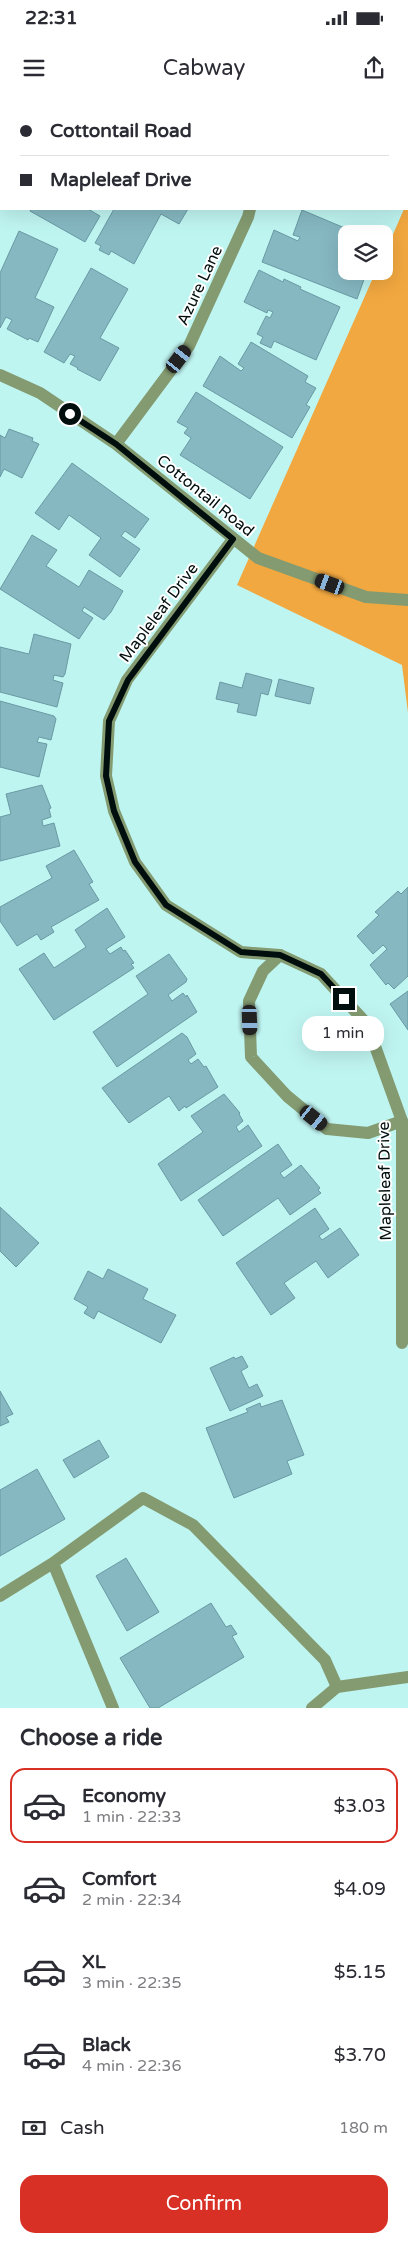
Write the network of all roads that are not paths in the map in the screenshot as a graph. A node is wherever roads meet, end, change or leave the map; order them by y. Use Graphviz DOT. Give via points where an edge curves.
graph roads {
  1 [pos="250,210"];
  2 [pos="0,375"];
  3 [pos="116,444"];
  4 [pos="233,539"];
  5 [pos="408,600"];
  6 [pos="280,955"];
  7 [pos="402,1120"];
  8 [pos="402,1343"];
  9 [pos="53,1563"];
  10 [pos="0,1596"];
  11 [pos="408,1677"];
  12 [pos="337,1687"];
  13 [pos="113,1708"];
  14 [pos="312,1708"];
  1 -- 3 [label="street, Azure Lane" via="189,346"];
  2 -- 3 [label="street, Cottontail Road" via="40,393"];
  3 -- 4 [label="street, Cottontail Road"];
  4 -- 5 [label="street, Cottontail Road" via="258,558 366,597"];
  4 -- 6 [label="street, Mapleleaf Drive" via="128,680 109,721 106,776 114,811 135,862 166,905 241,952"];
  6 -- 7 [label="street, Mapleleaf Drive" via="321,974 367,1024"];
  6 -- 7 [label="street" via="262,971 249,1001 251,1058 287,1096 327,1129 368,1133"];
  7 -- 8 [label="street, Mapleleaf Drive"];
  9 -- 10 [label="street"];
  9 -- 12 [label="street" via="143,1498 193,1525 325,1660"];
  9 -- 13 [label="street"];
  11 -- 12 [label="street"];
  12 -- 14 [label="street"];
}
